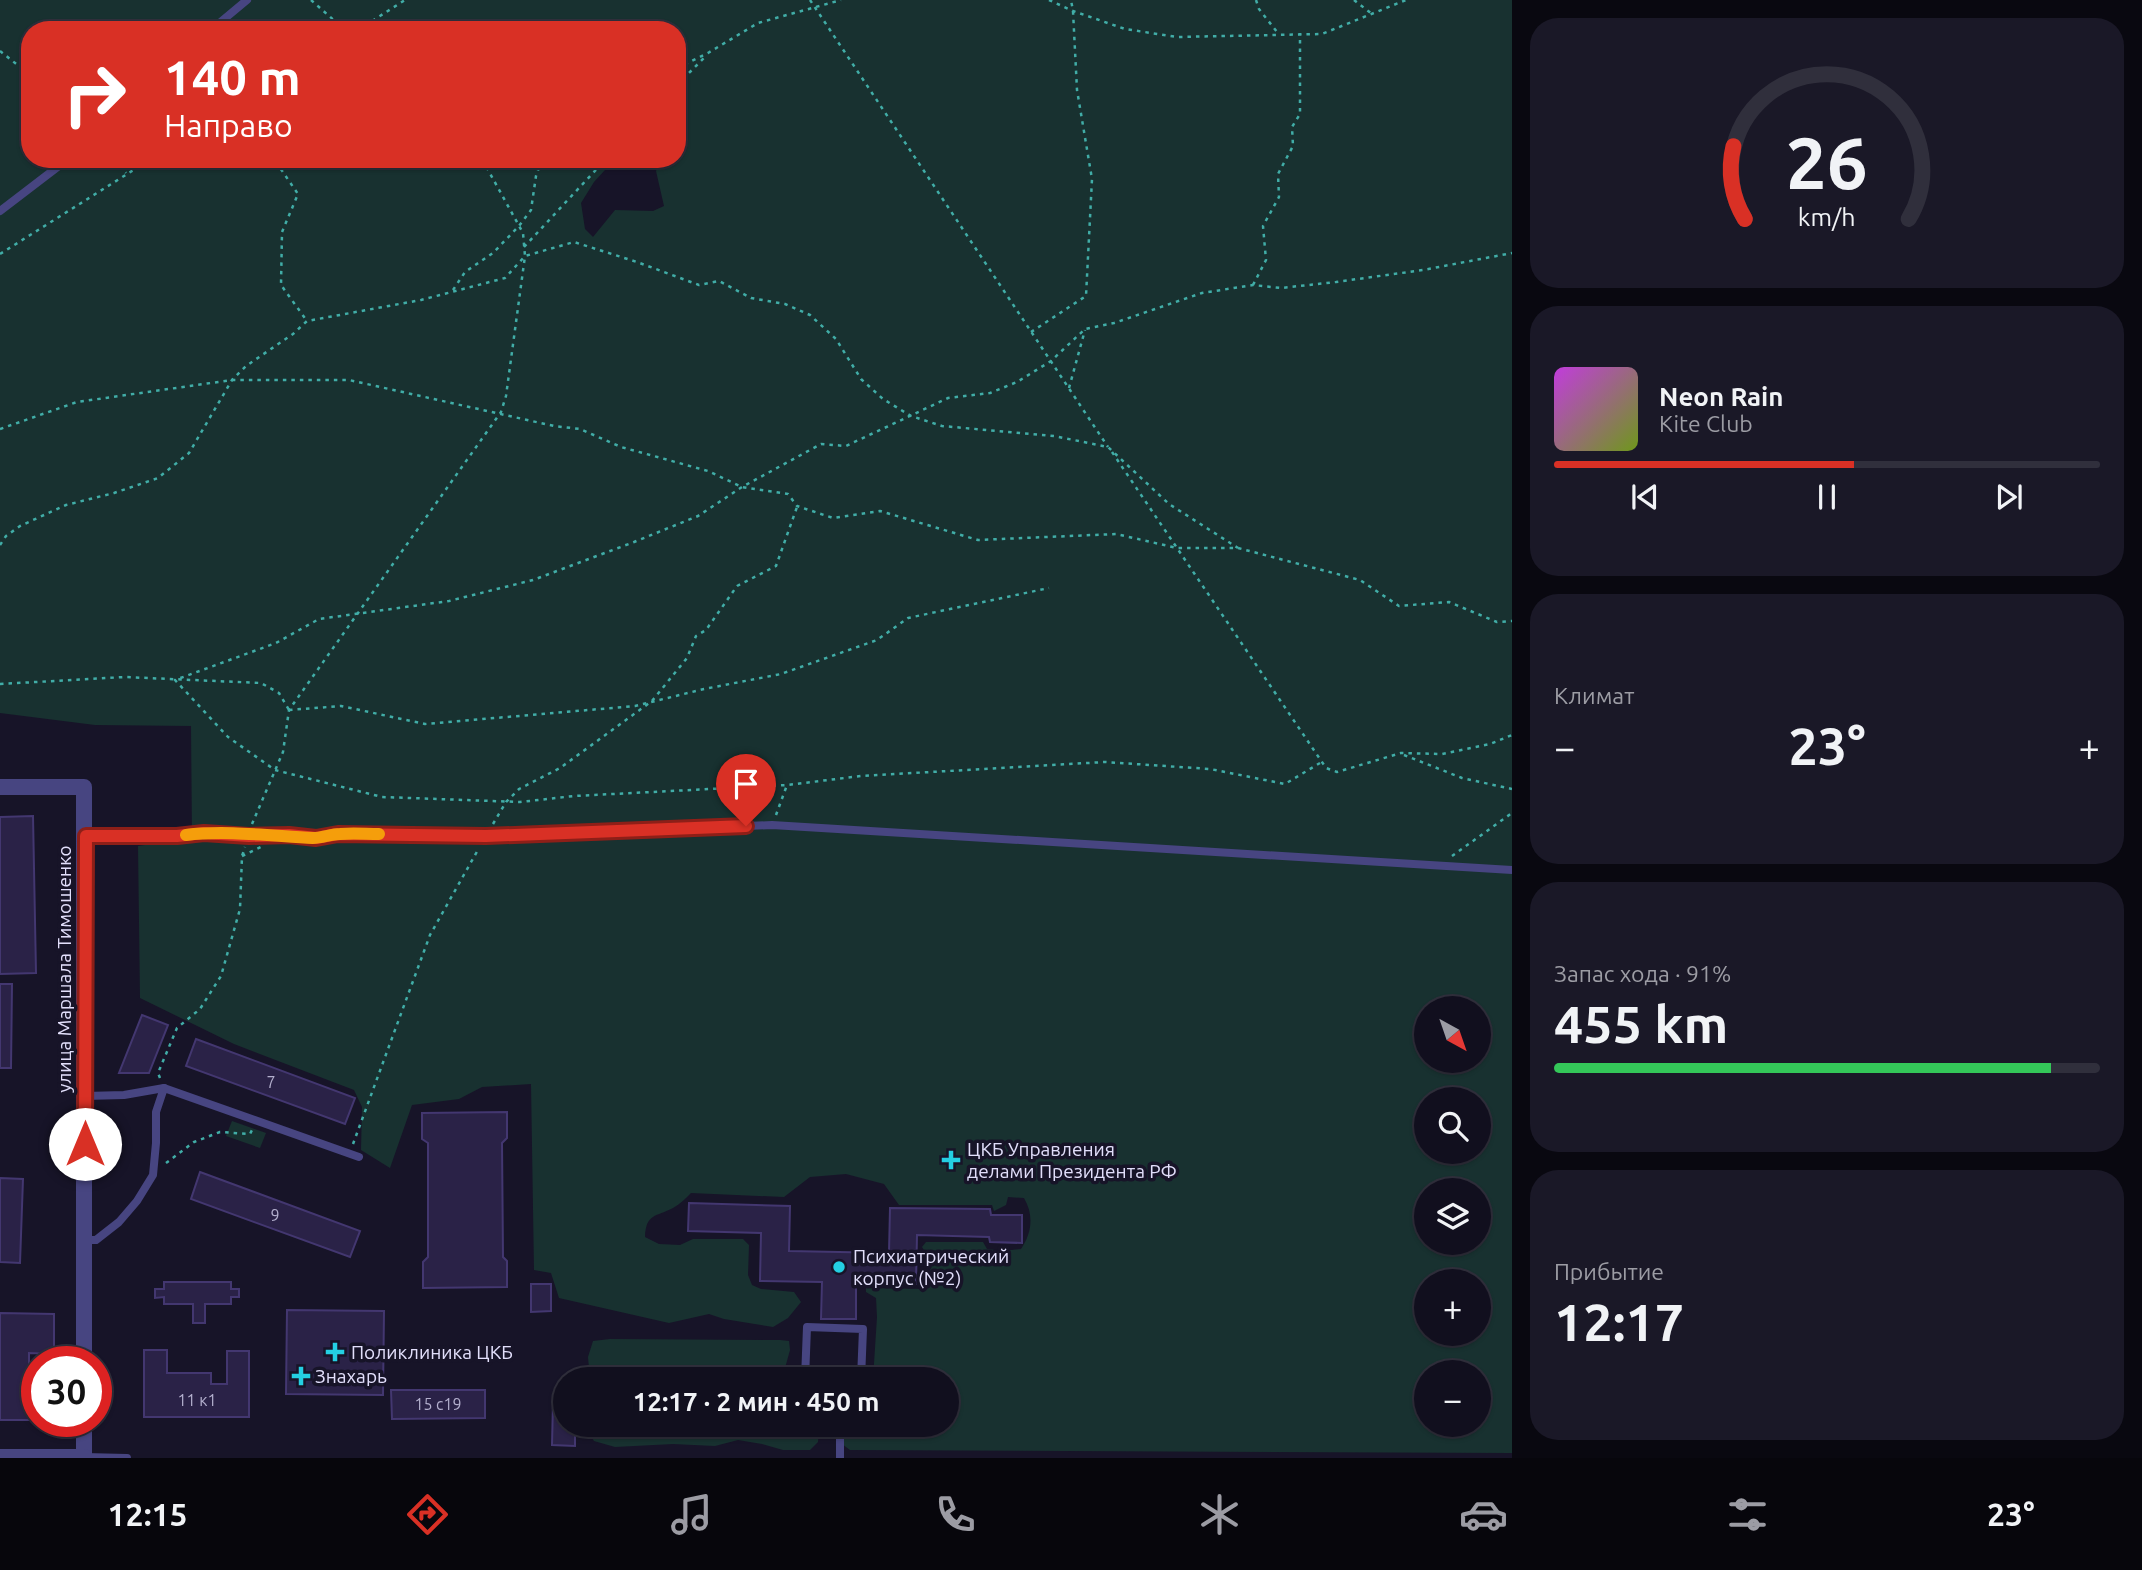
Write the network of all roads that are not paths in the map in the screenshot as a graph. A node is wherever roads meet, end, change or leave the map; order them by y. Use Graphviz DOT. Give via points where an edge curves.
graph roads {
  1 [pos="247,0"];
  2 [pos="222,21"];
  3 [pos="56,168"];
  4 [pos="0,211"];
  5 [pos="0,787"];
  6 [pos="86,836"];
  7 [pos="1512,870"];
  8 [pos="164,1088"];
  9 [pos="85,1096"];
  10 [pos="359,1157"];
  11 [pos="85,1240"];
  12 [pos="84,1346"];
  13 [pos="805,1367"];
  14 [pos="861,1367"];
  15 [pos="84,1437"];
  16 [pos="840,1437"];
  17 [pos="0,1457"];
  18 [pos="84,1457"];
  19 [pos="127,1458"];
  20 [pos="840,1458"];
  1 -- 2 [label="lane"];
  3 -- 4 [label="lane"];
  5 -- 6 [label="street, улица Маршала Тимошенко" via="84,787"];
  6 -- 7 [label="lane" via="486,836 772,825"];
  6 -- 9 [label="street, улица Маршала Тимошенко"];
  8 -- 9 [label="lane"];
  8 -- 10 [label="lane"];
  8 -- 11 [label="lane" via="156,1112 153,1175 119,1222 96,1240"];
  9 -- 11 [label="street, улица Маршала Тимошенко"];
  11 -- 12 [label="street, улица Маршала Тимошенко"];
  13 -- 14 [label="lane" via="807,1328 863,1329"];
  15 -- 18 [label="street"];
  16 -- 20 [label="lane"];
  17 -- 18 [label="street"];
  18 -- 19 [label="lane"];
}
